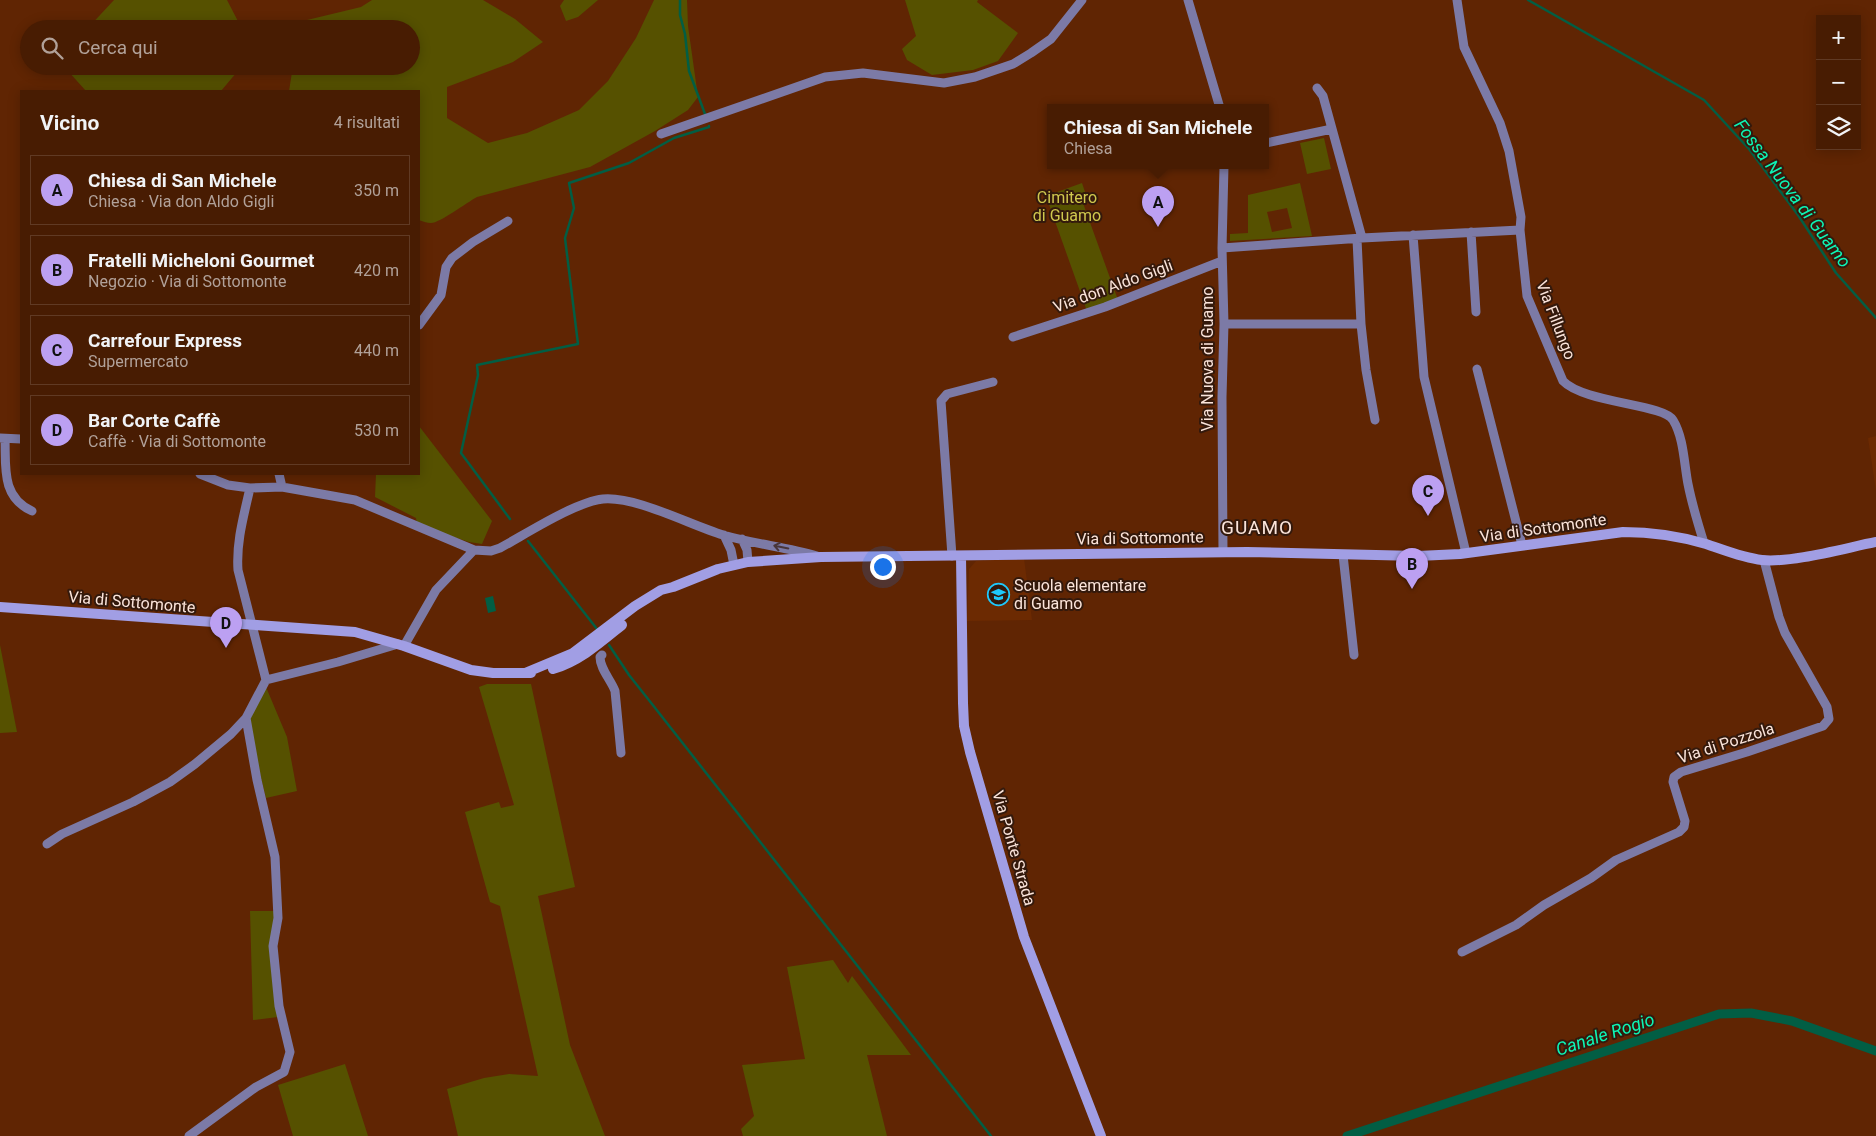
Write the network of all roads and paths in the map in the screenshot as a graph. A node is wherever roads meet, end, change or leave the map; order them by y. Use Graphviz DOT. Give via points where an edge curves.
graph roads {
  1 [pos="1082,0"];
  2 [pos="1188,0"];
  3 [pos="1458,0"];
  4 [pos="1317,88"];
  5 [pos="1219,104"];
  6 [pos="1332,129"];
  7 [pos="661,134"];
  8 [pos="1269,142"];
  9 [pos="1224,169"];
  10 [pos="508,221"];
  11 [pos="1520,230"];
  12 [pos="1471,232"];
  13 [pos="1413,235"];
  14 [pos="1359,238"];
  15 [pos="1222,248"];
  16 [pos="1222,260"];
  17 [pos="1476,312"];
  18 [pos="420,324"];
  19 [pos="1224,324"];
  20 [pos="1361,324"];
  21 [pos="1013,337"];
  22 [pos="1477,369"];
  23 [pos="993,382"];
  24 [pos="1375,420"];
  25 [pos="2,438"];
  26 [pos="20,439"];
  27 [pos="203,475"];
  28 [pos="279,475"];
  29 [pos="282,487"];
  30 [pos="250,488"];
  31 [pos="32,511"];
  32 [pos="724,536"];
  33 [pos="742,539"];
  34 [pos="1876,542"];
  35 [pos="1704,543"];
  36 [pos="1522,545"];
  37 [pos="474,550"];
  38 [pos="1223,552"];
  39 [pos="1466,553"];
  40 [pos="1343,555"];
  41 [pos="957,556"];
  42 [pos="819,557"];
  43 [pos="1764,560"];
  44 [pos="748,562"];
  45 [pos="734,565"];
  46 [pos="673,587"];
  47 [pos="0,607"];
  48 [pos="251,625"];
  49 [pos="604,640"];
  50 [pos="401,645"];
  51 [pos="1354,655"];
  52 [pos="525,673"];
  53 [pos="266,680"];
  54 [pos="246,718"];
  55 [pos="621,754"];
  56 [pos="47,844"];
  57 [pos="1462,952"];
  58 [pos="189,1136"];
  59 [pos="1101,1136"];
  1 -- 7 [label="street" via="1050,39 1013,64 976,77 944,83 863,73 825,77"];
  2 -- 5 [label="street"];
  3 -- 11 [label="street, Via Fillungo" via="1464,47 1507,143 1521,216"];
  4 -- 6 [label="street" via="1323,96"];
  6 -- 8 [label="street"];
  6 -- 14 [label="street"];
  9 -- 15 [label="street, Via Nuova di Guamo"];
  10 -- 18 [label="street" via="452,258 446,267 441,295"];
  11 -- 12 [label="street"];
  11 -- 35 [label="street, Via Fillungo" via="1527,296 1563,382 1573,389 1669,415 1679,436"];
  12 -- 13 [label="street"];
  12 -- 17 [label="street"];
  13 -- 14 [label="street"];
  13 -- 39 [label="street" via="1424,377"];
  14 -- 15 [label="street"];
  14 -- 20 [label="street"];
  15 -- 16 [label="street, Via Nuova di Guamo"];
  16 -- 19 [label="street, Via Nuova di Guamo"];
  16 -- 21 [label="street, Via don Aldo Gigli" via="1105,307"];
  19 -- 20 [label="street"];
  19 -- 38 [label="street, Via Nuova di Guamo"];
  20 -- 24 [label="street"];
  22 -- 36 [label="street"];
  23 -- 41 [label="street" via="947,394 941,401"];
  25 -- 26 [label="street"];
  25 -- 31 [label="street" via="6,478 11,492 17,502"];
  27 -- 30 [label="street" via="228,485"];
  28 -- 29 [label="street"];
  29 -- 30 [label="street"];
  29 -- 37 [label="street" via="355,500"];
  30 -- 48 [label="street" via="237,554"];
  32 -- 33 [label="street"];
  32 -- 37 [label="street" via="631,502 604,499 554,518 500,548"];
  32 -- 45 [label="street"];
  42 -- 33 [label="street, one-way"];
  33 -- 44 [label="street"];
  34 -- 43 [label="main road, Via di Sottomonte"];
  35 -- 36 [label="main road, Via di Sottomonte" via="1648,532 1623,532"];
  35 -- 43 [label="main road, Via di Sottomonte"];
  36 -- 39 [label="main road, Via di Sottomonte"];
  37 -- 50 [label="street" via="436,590"];
  38 -- 40 [label="main road, Via di Sottomonte"];
  38 -- 41 [label="main road, Via di Sottomonte"];
  39 -- 40 [label="main road, Via di Sottomonte"];
  40 -- 51 [label="street"];
  41 -- 42 [label="main road, Via di Sottomonte"];
  41 -- 59 [label="main road, Via Ponte Strada" via="964,726 970,752 1024,937"];
  42 -- 44 [label="main road, Via di Sottomonte"];
  43 -- 57 [label="street, Via di Pozzola" via="1785,633 1827,707 1829,719 1823,726 1680,772 1673,782 1685,821 1679,832 1616,860 1516,925"];
  44 -- 45 [label="main road, Via di Sottomonte"];
  45 -- 46 [label="main road, Via di Sottomonte"];
  46 -- 49 [label="main road, Via di Sottomonte"];
  46 -- 52 [label="main road, Via di Sottomonte" via="641,602 573,653"];
  47 -- 48 [label="main road, Via di Sottomonte"];
  48 -- 50 [label="main road, Via di Sottomonte" via="355,632"];
  48 -- 53 [label="street"];
  49 -- 52 [label="main road, Via di Sottomonte" via="567,664 542,672"];
  49 -- 55 [label="street" via="607,649 600,657 601,664 615,691"];
  50 -- 52 [label="main road, Via di Sottomonte" via="471,670"];
  50 -- 53 [label="street"];
  53 -- 54 [label="street"];
  54 -- 56 [label="street" via="231,734 170,782"];
  54 -- 58 [label="street" via="275,857 278,918 273,946 279,1006 290,1052 284,1072 256,1087"];
}
